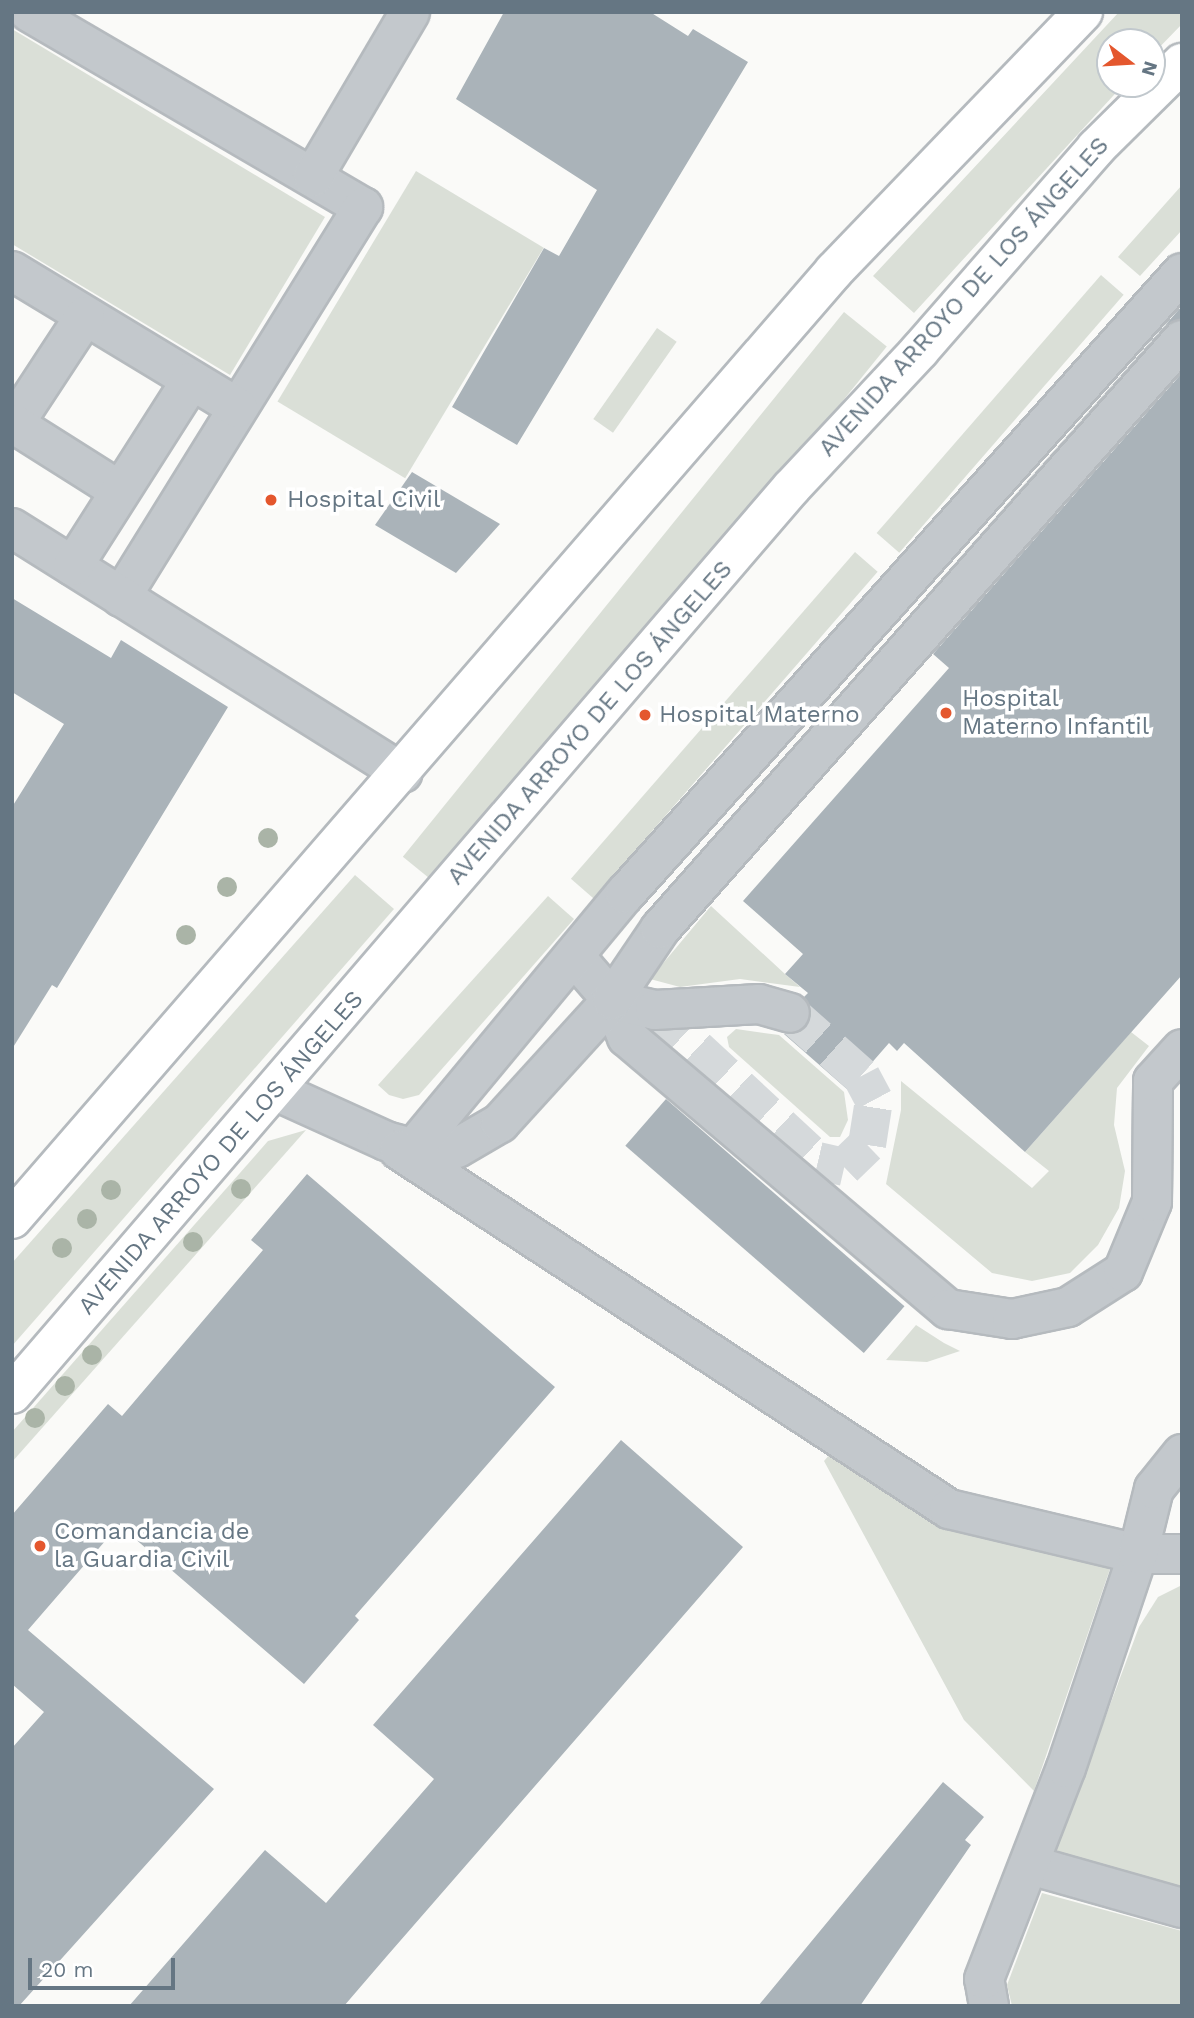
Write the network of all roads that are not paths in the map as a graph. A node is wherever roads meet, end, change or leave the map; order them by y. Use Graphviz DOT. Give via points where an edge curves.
graph roads {
  1 [pos="29,12"];
  2 [pos="410,12"];
  3 [pos="1083,12"];
  4 [pos="1182,63"];
  5 [pos="313,177"];
  6 [pos="12,271"];
  7 [pos="1182,273"];
  8 [pos="85,316"];
  9 [pos="1182,340"];
  10 [pos="190,382"];
  11 [pos="238,408"];
  12 [pos="120,491"];
  13 [pos="12,528"];
  14 [pos="73,566"];
  15 [pos="121,597"];
  16 [pos="402,773"];
  17 [pos="575,957"];
  18 [pos="612,1000"];
  19 [pos="790,1013"];
  20 [pos="1182,1049"];
  21 [pos="276,1091"];
  22 [pos="399,1145"];
  23 [pos="12,1219"];
  24 [pos="12,1394"];
  25 [pos="1182,1454"];
  26 [pos="1138,1554"];
  27 [pos="1182,1554"];
  28 [pos="1030,1865"];
  29 [pos="1182,1908"];
  30 [pos="989,2006"];
  1 -- 5 [label="lane"];
  2 -- 5 [label="lane"];
  3 -- 16 [label="main road" via="834,271"];
  4 -- 21 [label="main road, AVENIDA ARROYO DE LOS ÁNGELES" via="1096,148 920,350 792,487"];
  5 -- 11 [label="lane" via="363,207"];
  6 -- 8 [label="lane"];
  7 -- 17 [label="lane" via="625,894"];
  8 -- 10 [label="lane"];
  8 -- 12 [label="lane" via="14,424"];
  9 -- 18 [label="lane" via="660,929"];
  10 -- 11 [label="lane"];
  10 -- 12 [label="lane"];
  11 -- 15 [label="lane"];
  12 -- 14 [label="lane"];
  13 -- 14 [label="lane"];
  14 -- 15 [label="lane"];
  15 -- 16 [label="lane"];
  16 -- 23 [label="main road"];
  17 -- 18 [label="lane"];
  17 -- 22 [label="lane"];
  18 -- 19 [label="lane" via="655,1010 759,1004"];
  18 -- 20 [label="lane" via="627,1037 948,1309 1012,1319 1068,1307 1123,1272 1152,1202 1153,1081"];
  18 -- 22 [label="lane" via="500,1123 434,1154"];
  21 -- 22 [label="lane"];
  21 -- 24 [label="main road, AVENIDA ARROYO DE LOS ÁNGELES"];
  22 -- 26 [label="lane" via="949,1509"];
  25 -- 26 [label="lane" via="1154,1489"];
  26 -- 27 [label="lane"];
  26 -- 28 [label="lane"];
  28 -- 29 [label="lane"];
  28 -- 30 [label="lane" via="984,1979"];
}
